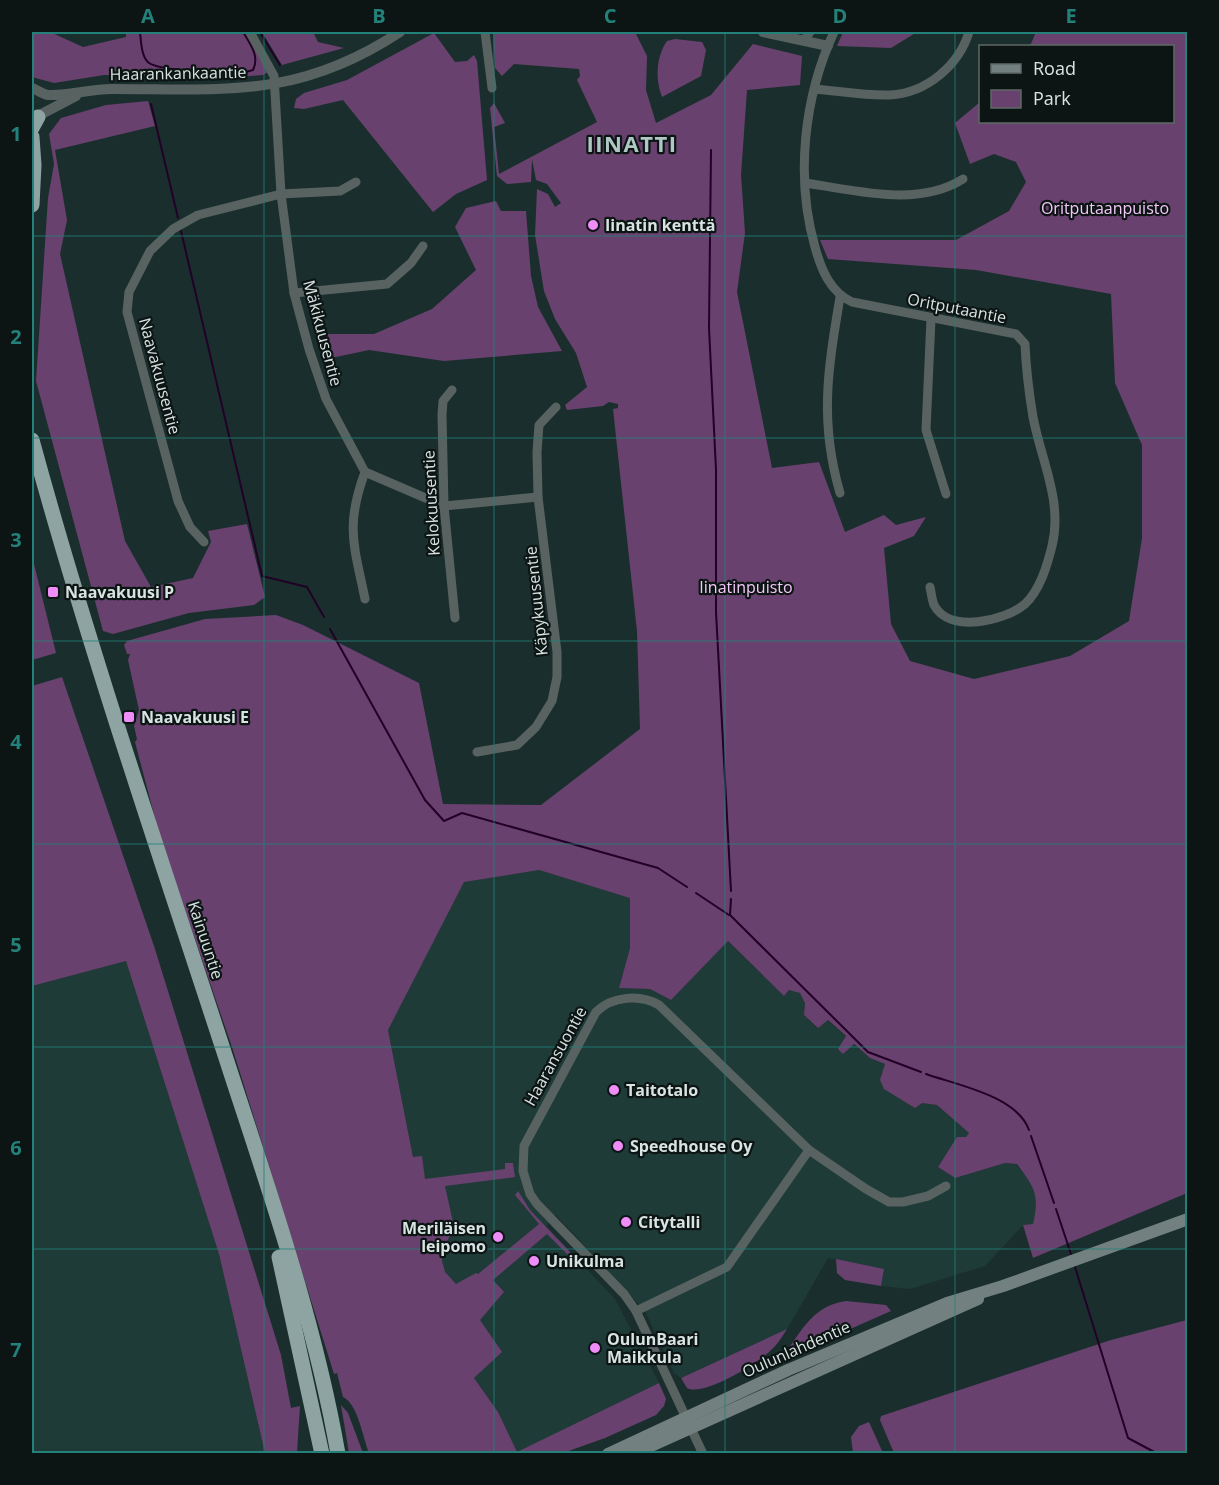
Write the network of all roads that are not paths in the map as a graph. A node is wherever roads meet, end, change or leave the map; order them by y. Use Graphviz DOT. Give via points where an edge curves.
graph roads {
  1 [pos="250,32"];
  2 [pos="400,32"];
  3 [pos="485,32"];
  4 [pos="763,32"];
  5 [pos="834,32"];
  6 [pos="969,32"];
  7 [pos="807,36"];
  8 [pos="828,46"];
  9 [pos="275,84"];
  10 [pos="492,88"];
  11 [pos="815,89"];
  12 [pos="37,91"];
  13 [pos="90,91"];
  14 [pos="36,119"];
  15 [pos="32,137"];
  16 [pos="963,179"];
  17 [pos="356,183"];
  18 [pos="805,183"];
  19 [pos="282,194"];
  20 [pos="32,205"];
  21 [pos="423,246"];
  22 [pos="294,293"];
  23 [pos="840,297"];
  24 [pos="931,319"];
  25 [pos="452,390"];
  26 [pos="556,407"];
  27 [pos="32,440"];
  28 [pos="365,472"];
  29 [pos="32,478"];
  30 [pos="840,493"];
  31 [pos="946,494"];
  32 [pos="538,497"];
  33 [pos="444,506"];
  34 [pos="204,542"];
  35 [pos="930,587"];
  36 [pos="365,599"];
  37 [pos="455,618"];
  38 [pos="477,752"];
  39 [pos="809,1150"];
  40 [pos="945,1186"];
  41 [pos="1188,1220"];
  42 [pos="636,1311"];
  43 [pos="690,1422"];
  44 [pos="338,1451"];
  45 [pos="322,1454"];
  46 [pos="608,1454"];
  47 [pos="633,1454"];
  48 [pos="703,1454"];
  1 -- 9 [label="street, Mäkikuusentie"];
  2 -- 9 [label="street, Haarankankaantie" via="325,72"];
  3 -- 10 [label="street"];
  4 -- 7 [label="street"];
  5 -- 8 [label="street"];
  6 -- 11 [label="street" via="963,50 944,72 923,87 891,95"];
  7 -- 8 [label="street"];
  8 -- 11 [label="street"];
  9 -- 13 [label="street, Haarankankaantie" via="235,90"];
  9 -- 19 [label="street, Mäkikuusentie"];
  11 -- 18 [label="street" via="806,140"];
  12 -- 13 [label="street, Haarankankaantie"];
  12 -- 14 [label="street, Haarankankaantie" via="45,100"];
  13 -- 14 [label="street, Haarankankaantie"];
  15 -- 20 [label="highway"];
  16 -- 18 [label="street" via="945,190 896,195"];
  17 -- 19 [label="street, Naavakuusentie" via="340,191"];
  18 -- 23 [label="street" via="808,223 818,258"];
  19 -- 22 [label="street, Mäkikuusentie"];
  19 -- 34 [label="street, Naavakuusentie" via="198,215 173,228 150,251 129,292 128,312 178,501 190,528"];
  21 -- 22 [label="street" via="387,284"];
  22 -- 28 [label="street, Mäkikuusentie" via="326,399"];
  23 -- 24 [label="street, Oritputaantie"];
  23 -- 30 [label="street" via="826,402 830,459"];
  24 -- 31 [label="street" via="926,430"];
  24 -- 35 [label="street, Oritputaantie" via="1022,338 1033,418 1056,511 1053,542 1041,581 1026,603 1008,615 978,622 948,617 934,606"];
  25 -- 33 [label="street, Kelokuusentie" via="442,401"];
  26 -- 32 [label="street, Käpykuusentie" via="539,426"];
  27 -- 44 [label="highway, Kainuuntie" via="98,669 264,1173 319,1365"];
  28 -- 33 [label="street"];
  28 -- 36 [label="street" via="355,500 351,532"];
  29 -- 45 [label="highway, Kainuuntie" via="90,674 259,1189 280,1260"];
  32 -- 33 [label="street"];
  32 -- 38 [label="street, Käpykuusentie" via="557,652 552,701 537,727 517,745"];
  33 -- 37 [label="street, Kelokuusentie"];
  39 -- 40 [label="street, Haaransuontie" via="889,1202 914,1201"];
  39 -- 42 [label="street" via="727,1267"];
  39 -- 42 [label="street, Haaransuontie" via="659,1005 651,1000 628,999 601,1006 524,1146 523,1171 537,1204"];
  41 -- 43 [label="main road, Oulunlahdentie" via="866,1335"];
  42 -- 43 [label="street, Haaransuontie"];
  43 -- 46 [label="main road, Oulunlahdentie"];
  43 -- 47 [label="main road, Oulunlahdentie"];
  43 -- 48 [label="street, Haaransuontie"];
}
